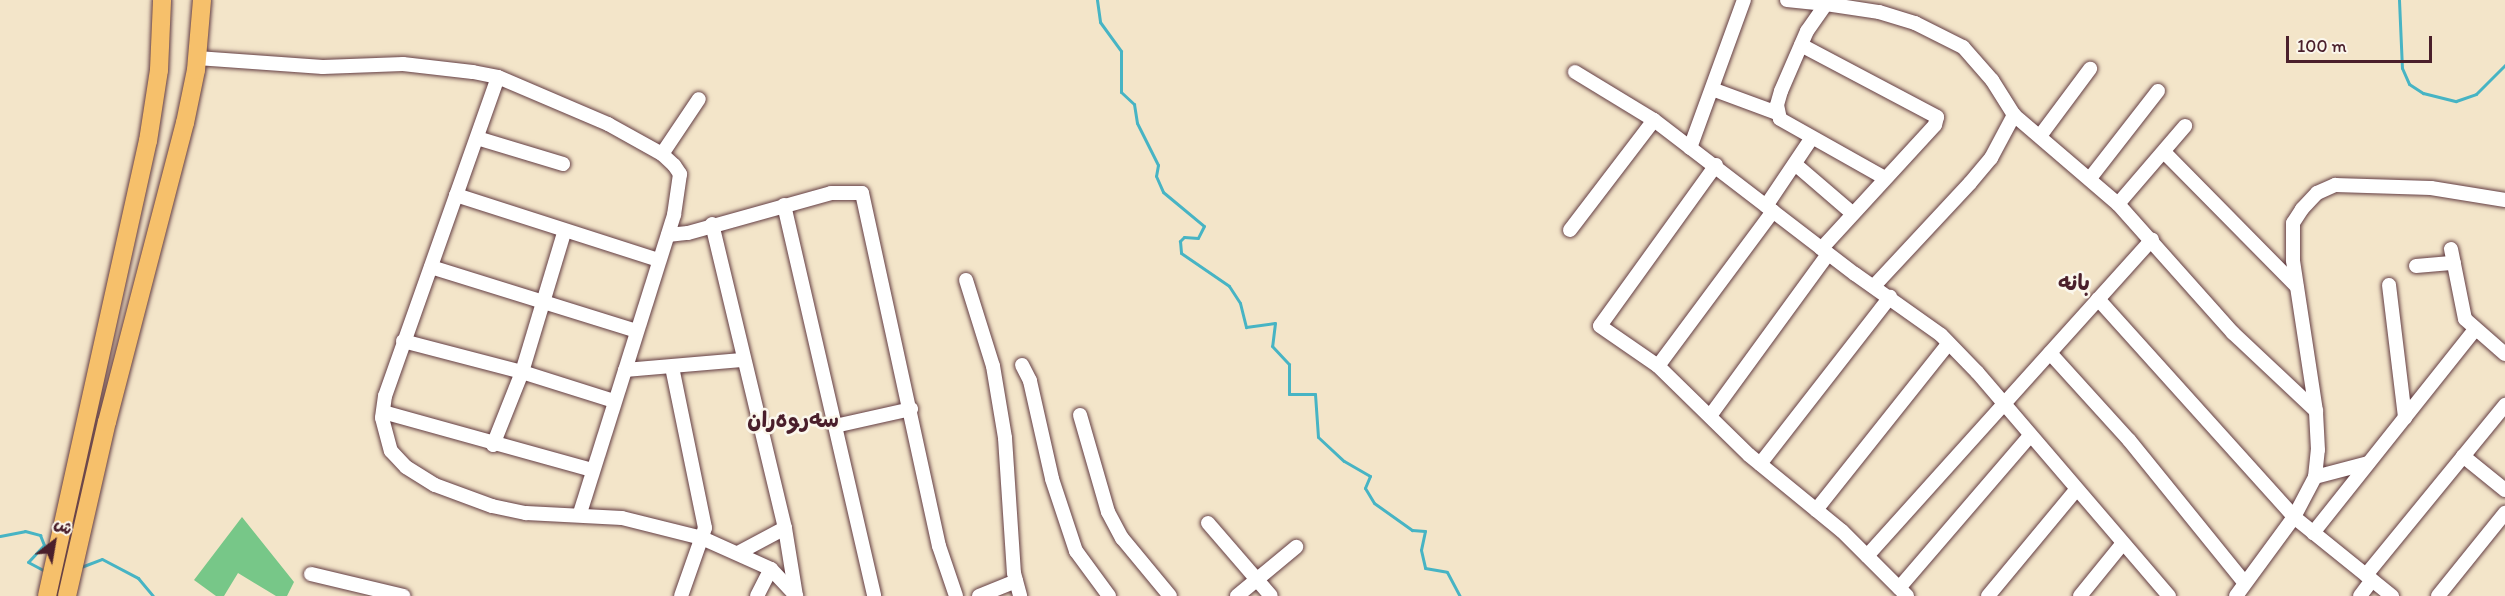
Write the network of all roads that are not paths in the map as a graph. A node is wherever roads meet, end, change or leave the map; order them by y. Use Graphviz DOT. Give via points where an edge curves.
graph roads {
  1 [pos="162,0"];
  2 [pos="202,0"];
  3 [pos="1744,0"];
  4 [pos="1787,0"];
  5 [pos="1826,4"];
  6 [pos="1801,45"];
  7 [pos="197,58"];
  8 [pos="2090,69"];
  9 [pos="1575,72"];
  10 [pos="498,77"];
  11 [pos="1712,89"];
  12 [pos="2158,91"];
  13 [pos="699,99"];
  14 [pos="1777,113"];
  15 [pos="2014,115"];
  16 [pos="1654,120"];
  17 [pos="2185,126"];
  18 [pos="2040,136"];
  19 [pos="477,138"];
  20 [pos="1811,139"];
  21 [pos="1690,148"];
  22 [pos="2165,153"];
  23 [pos="662,154"];
  24 [pos="563,164"];
  25 [pos="1795,164"];
  26 [pos="1716,165"];
  27 [pos="1883,177"];
  28 [pos="2091,177"];
  29 [pos="456,195"];
  30 [pos="2505,200"];
  31 [pos="2118,204"];
  32 [pos="784,205"];
  33 [pos="1769,208"];
  34 [pos="1852,213"];
  35 [pos="712,225"];
  36 [pos="1570,230"];
  37 [pos="564,233"];
  38 [pos="668,235"];
  39 [pos="2152,239"];
  40 [pos="2451,249"];
  41 [pos="1825,251"];
  42 [pos="659,260"];
  43 [pos="2454,263"];
  44 [pos="2416,266"];
  45 [pos="431,267"];
  46 [pos="966,280"];
  47 [pos="2389,285"];
  48 [pos="1875,286"];
  49 [pos="2296,286"];
  50 [pos="1890,297"];
  51 [pos="2098,299"];
  52 [pos="543,300"];
  53 [pos="2475,329"];
  54 [pos="636,331"];
  55 [pos="403,341"];
  56 [pos="1949,343"];
  57 [pos="2050,353"];
  58 [pos="2505,354"];
  59 [pos="742,360"];
  60 [pos="1022,365"];
  61 [pos="1658,366"];
  62 [pos="672,367"];
  63 [pos="625,370"];
  64 [pos="522,372"];
  65 [pos="614,401"];
  66 [pos="2004,405"];
  67 [pos="2505,405"];
  68 [pos="911,409"];
  69 [pos="2316,411"];
  70 [pos="383,412"];
  71 [pos="1080,415"];
  72 [pos="89,416"];
  73 [pos="1710,416"];
  74 [pos="2405,418"];
  75 [pos="107,422"];
  76 [pos="835,426"];
  77 [pos="2030,436"];
  78 [pos="493,445"];
  79 [pos="2463,456"];
  80 [pos="2368,463"];
  81 [pos="1760,464"];
  82 [pos="592,470"];
  83 [pos="2314,477"];
  84 [pos="2076,490"];
  85 [pos="2505,490"];
  86 [pos="1816,510"];
  87 [pos="2505,513"];
  88 [pos="580,514"];
  89 [pos="2294,517"];
  90 [pos="1208,523"];
  91 [pos="785,528"];
  92 [pos="2313,533"];
  93 [pos="702,538"];
  94 [pos="2123,543"];
  95 [pos="1296,547"];
  96 [pos="740,552"];
  97 [pos="1867,556"];
  98 [pos="771,569"];
  99 [pos="311,574"];
  100 [pos="2369,577"];
  101 [pos="1016,580"];
  102 [pos="1258,581"];
  103 [pos="2245,583"];
  104 [pos="1903,592"];
  105 [pos="47,596"];
  106 [pos="67,596"];
  107 [pos="403,596"];
  108 [pos="681,596"];
  109 [pos="757,596"];
  110 [pos="796,596"];
  111 [pos="874,596"];
  112 [pos="956,596"];
  113 [pos="979,596"];
  114 [pos="1020,596"];
  115 [pos="1109,596"];
  116 [pos="1170,596"];
  117 [pos="1237,596"];
  118 [pos="1271,596"];
  119 [pos="1988,596"];
  120 [pos="2080,596"];
  121 [pos="2168,596"];
  122 [pos="2236,596"];
  123 [pos="2360,596"];
  124 [pos="2392,596"];
  125 [pos="2438,596"];
  1 -- 72 [label="main road" via="152,117"];
  2 -- 7 [label="main road"];
  3 -- 11 [label="street"];
  4 -- 5 [label="street"];
  5 -- 6 [label="street"];
  5 -- 15 [label="street" via="1915,22 1963,47 1992,80"];
  6 -- 14 [label="street"];
  6 -- 27 [label="street" via="1936,117 1935,124"];
  7 -- 10 [label="street" via="323,67 403,64"];
  7 -- 75 [label="main road" via="185,123"];
  8 -- 18 [label="street"];
  9 -- 16 [label="street"];
  10 -- 19 [label="street"];
  10 -- 23 [label="street" via="608,124"];
  11 -- 14 [label="street"];
  11 -- 21 [label="street"];
  12 -- 28 [label="street"];
  13 -- 23 [label="street"];
  14 -- 20 [label="street"];
  15 -- 18 [label="street"];
  15 -- 48 [label="street" via="1991,158"];
  16 -- 21 [label="street"];
  16 -- 36 [label="street"];
  17 -- 22 [label="street"];
  18 -- 28 [label="street"];
  19 -- 24 [label="street"];
  19 -- 29 [label="street"];
  20 -- 25 [label="street"];
  20 -- 27 [label="street"];
  21 -- 26 [label="street"];
  22 -- 31 [label="street"];
  22 -- 49 [label="street"];
  23 -- 38 [label="street" via="680,174"];
  25 -- 33 [label="street"];
  25 -- 34 [label="street"];
  26 -- 33 [label="street"];
  26 -- 61 [label="street" via="1600,326"];
  27 -- 34 [label="street"];
  28 -- 31 [label="street"];
  29 -- 37 [label="street"];
  29 -- 45 [label="street"];
  30 -- 49 [label="street" via="2431,188 2335,185 2317,193 2293,224"];
  31 -- 39 [label="street"];
  32 -- 35 [label="street"];
  32 -- 68 [label="street" via="831,193 862,193"];
  32 -- 76 [label="street"];
  33 -- 41 [label="street"];
  33 -- 61 [label="street"];
  34 -- 41 [label="street"];
  35 -- 38 [label="street"];
  35 -- 59 [label="street"];
  37 -- 42 [label="street"];
  37 -- 52 [label="street"];
  38 -- 42 [label="street"];
  39 -- 51 [label="street"];
  39 -- 69 [label="street" via="2233,333"];
  40 -- 43 [label="street"];
  41 -- 48 [label="street"];
  41 -- 73 [label="street"];
  42 -- 54 [label="street"];
  43 -- 44 [label="street"];
  43 -- 53 [label="street" via="2465,319"];
  45 -- 52 [label="street"];
  45 -- 55 [label="street"];
  46 -- 101 [label="street" via="993,366 1005,438"];
  47 -- 74 [label="street"];
  48 -- 50 [label="street"];
  49 -- 69 [label="street"];
  50 -- 56 [label="street"];
  50 -- 81 [label="street"];
  51 -- 57 [label="street"];
  51 -- 89 [label="street"];
  52 -- 54 [label="street"];
  52 -- 64 [label="street"];
  53 -- 58 [label="street"];
  53 -- 74 [label="street"];
  54 -- 63 [label="street"];
  55 -- 64 [label="street"];
  55 -- 70 [label="street"];
  56 -- 66 [label="street"];
  56 -- 86 [label="street"];
  57 -- 66 [label="street"];
  57 -- 103 [label="street" via="2129,440"];
  59 -- 62 [label="street"];
  59 -- 91 [label="street"];
  60 -- 115 [label="street" via="1035,397 1052,479 1076,551"];
  61 -- 73 [label="street"];
  62 -- 63 [label="street"];
  62 -- 93 [label="street" via="705,528"];
  63 -- 65 [label="street"];
  64 -- 65 [label="street"];
  64 -- 78 [label="street"];
  65 -- 82 [label="street"];
  66 -- 77 [label="street"];
  66 -- 97 [label="street"];
  67 -- 79 [label="street"];
  68 -- 76 [label="street"];
  68 -- 112 [label="street" via="939,546"];
  69 -- 83 [label="street" via="2318,450"];
  70 -- 78 [label="street"];
  70 -- 88 [label="street" via="384,436 391,450 406,467 435,485 492,506 526,513"];
  71 -- 116 [label="street" via="1108,512 1122,538"];
  72 -- 75 [label="main road"];
  72 -- 105 [label="main road"];
  73 -- 81 [label="street"];
  74 -- 80 [label="street"];
  75 -- 106 [label="main road"];
  76 -- 111 [label="street"];
  77 -- 84 [label="street"];
  77 -- 104 [label="street"];
  78 -- 82 [label="street"];
  79 -- 85 [label="street"];
  79 -- 100 [label="street"];
  80 -- 83 [label="street"];
  80 -- 92 [label="street"];
  81 -- 86 [label="street"];
  82 -- 88 [label="street"];
  83 -- 89 [label="street"];
  84 -- 94 [label="street"];
  84 -- 119 [label="street"];
  86 -- 97 [label="street"];
  87 -- 125 [label="street"];
  88 -- 93 [label="street" via="664,526"];
  89 -- 92 [label="street"];
  89 -- 103 [label="street"];
  90 -- 102 [label="street"];
  91 -- 96 [label="street"];
  91 -- 110 [label="street"];
  92 -- 100 [label="street"];
  93 -- 96 [label="street"];
  93 -- 108 [label="street"];
  94 -- 120 [label="street"];
  94 -- 121 [label="street"];
  95 -- 102 [label="street"];
  96 -- 98 [label="street"];
  97 -- 104 [label="street"];
  98 -- 109 [label="street"];
  98 -- 110 [label="street"];
  99 -- 107 [label="street"];
  100 -- 123 [label="street"];
  100 -- 124 [label="street"];
  101 -- 113 [label="street"];
  101 -- 114 [label="street"];
  102 -- 117 [label="street"];
  102 -- 118 [label="street"];
  103 -- 122 [label="street"];
}
